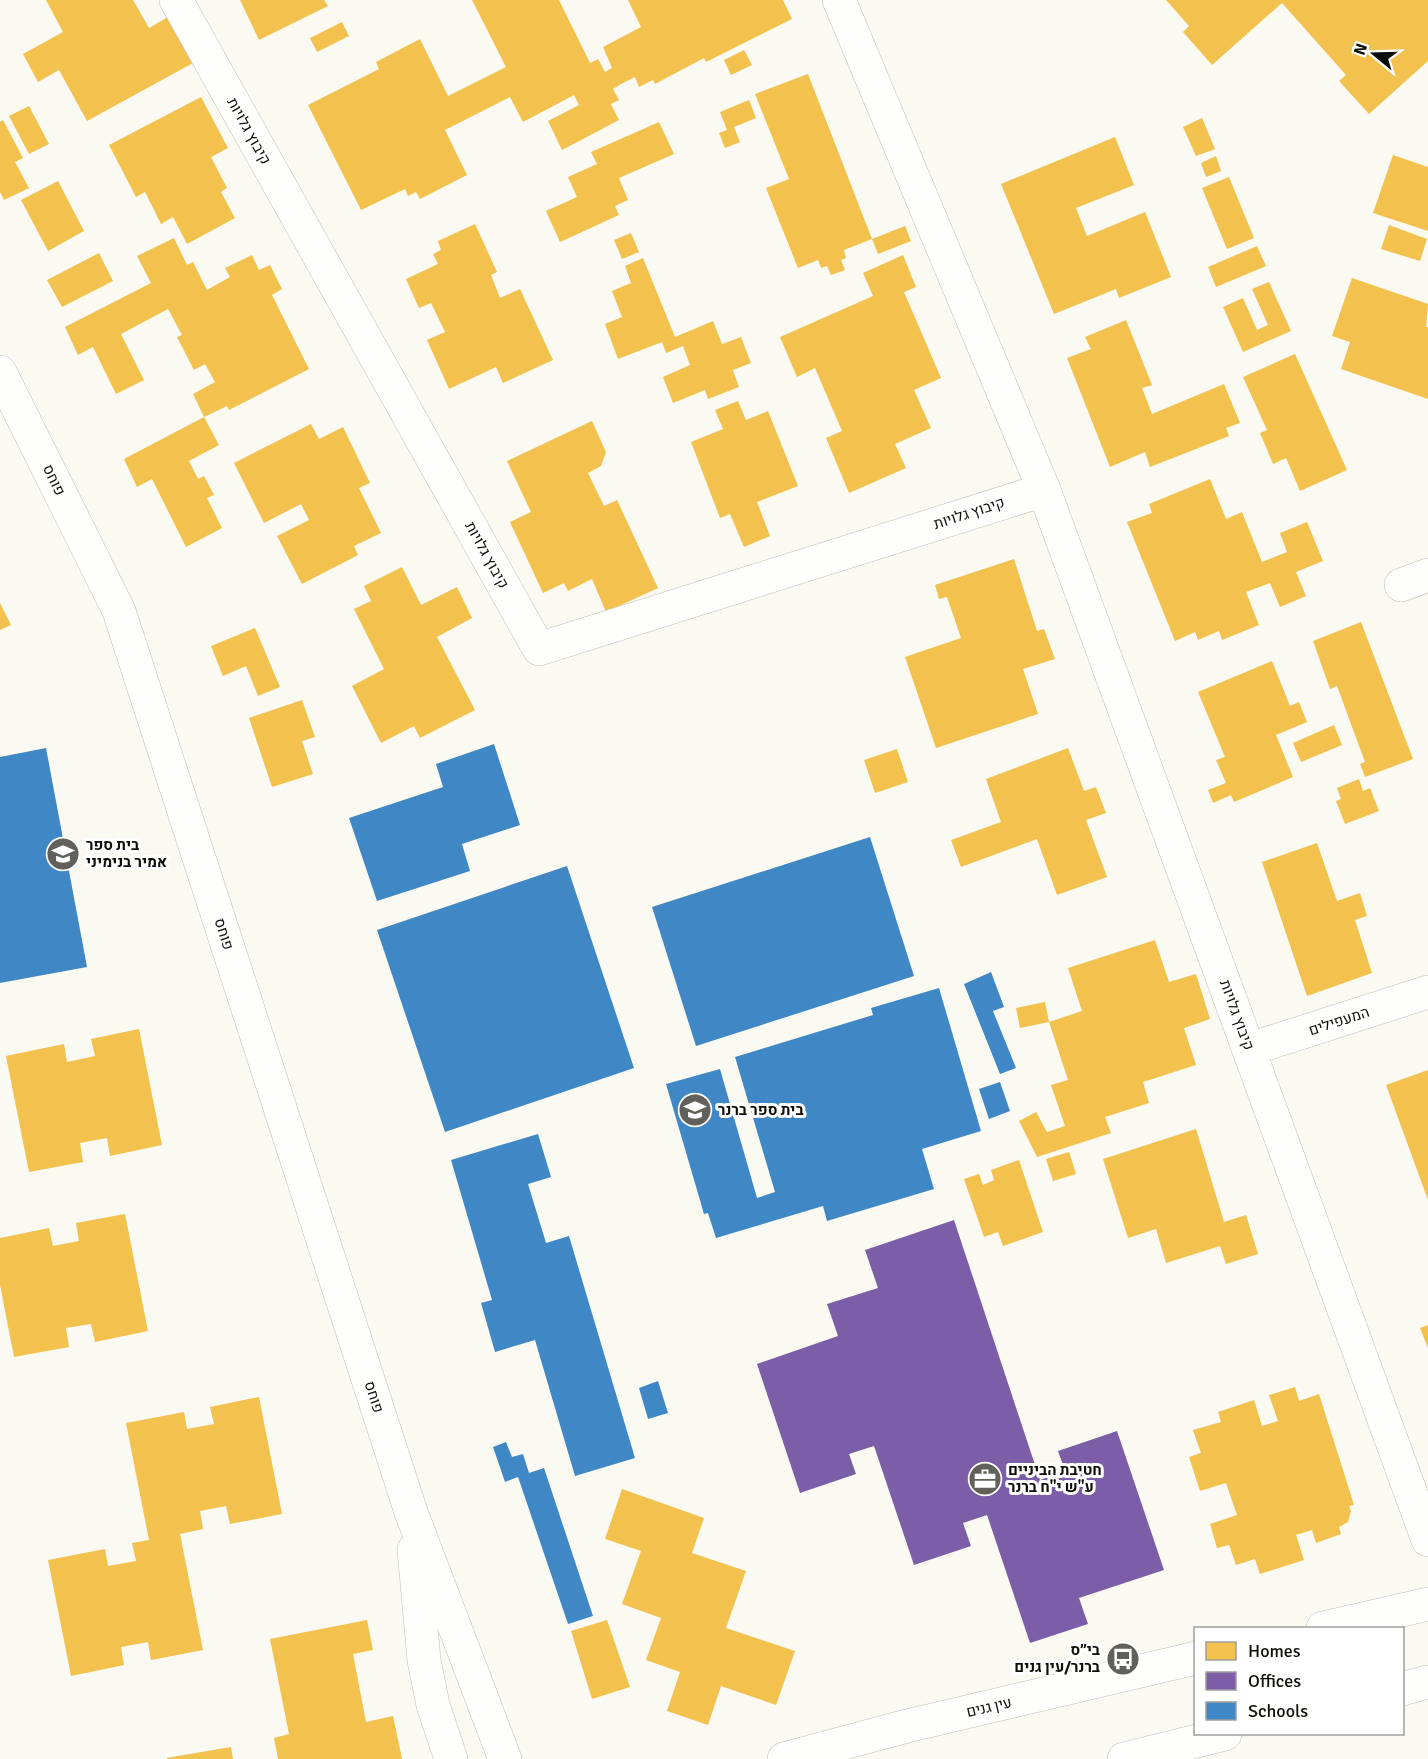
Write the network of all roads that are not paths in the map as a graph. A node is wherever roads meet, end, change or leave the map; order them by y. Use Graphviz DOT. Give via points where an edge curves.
graph roads {
  1 [pos="176,0"];
  2 [pos="839,0"];
  3 [pos="0,372"];
  4 [pos="1044,489"];
  5 [pos="1428,992"];
  6 [pos="1250,1049"];
  7 [pos="411,1512"];
  8 [pos="1428,1540"];
  9 [pos="1428,1604"];
  10 [pos="1331,1627"];
  11 [pos="1194,1658"];
  12 [pos="1428,1682"];
  13 [pos="1404,1688"];
  14 [pos="1221,1735"];
  15 [pos="451,1759"];
  16 [pos="505,1759"];
  17 [pos="784,1759"];
  18 [pos="1124,1759"];
  1 -- 4 [label="street, קיבוץ גלויות" via="539,649"];
  2 -- 4 [label="street, קיבוץ גלויות"];
  3 -- 7 [label="street, פוחס" via="119,611"];
  4 -- 6 [label="street, קיבוץ גלויות"];
  5 -- 6 [label="street, המעפילים"];
  6 -- 8 [label="street, קיבוץ גלויות"];
  7 -- 15 [label="street, פוחס" via="424,1660"];
  7 -- 16 [label="street, פוחס"];
  9 -- 10 [label="street"];
  11 -- 17 [label="street, עין גנים"];
  12 -- 13 [label="street"];
  14 -- 18 [label="street"];
}
